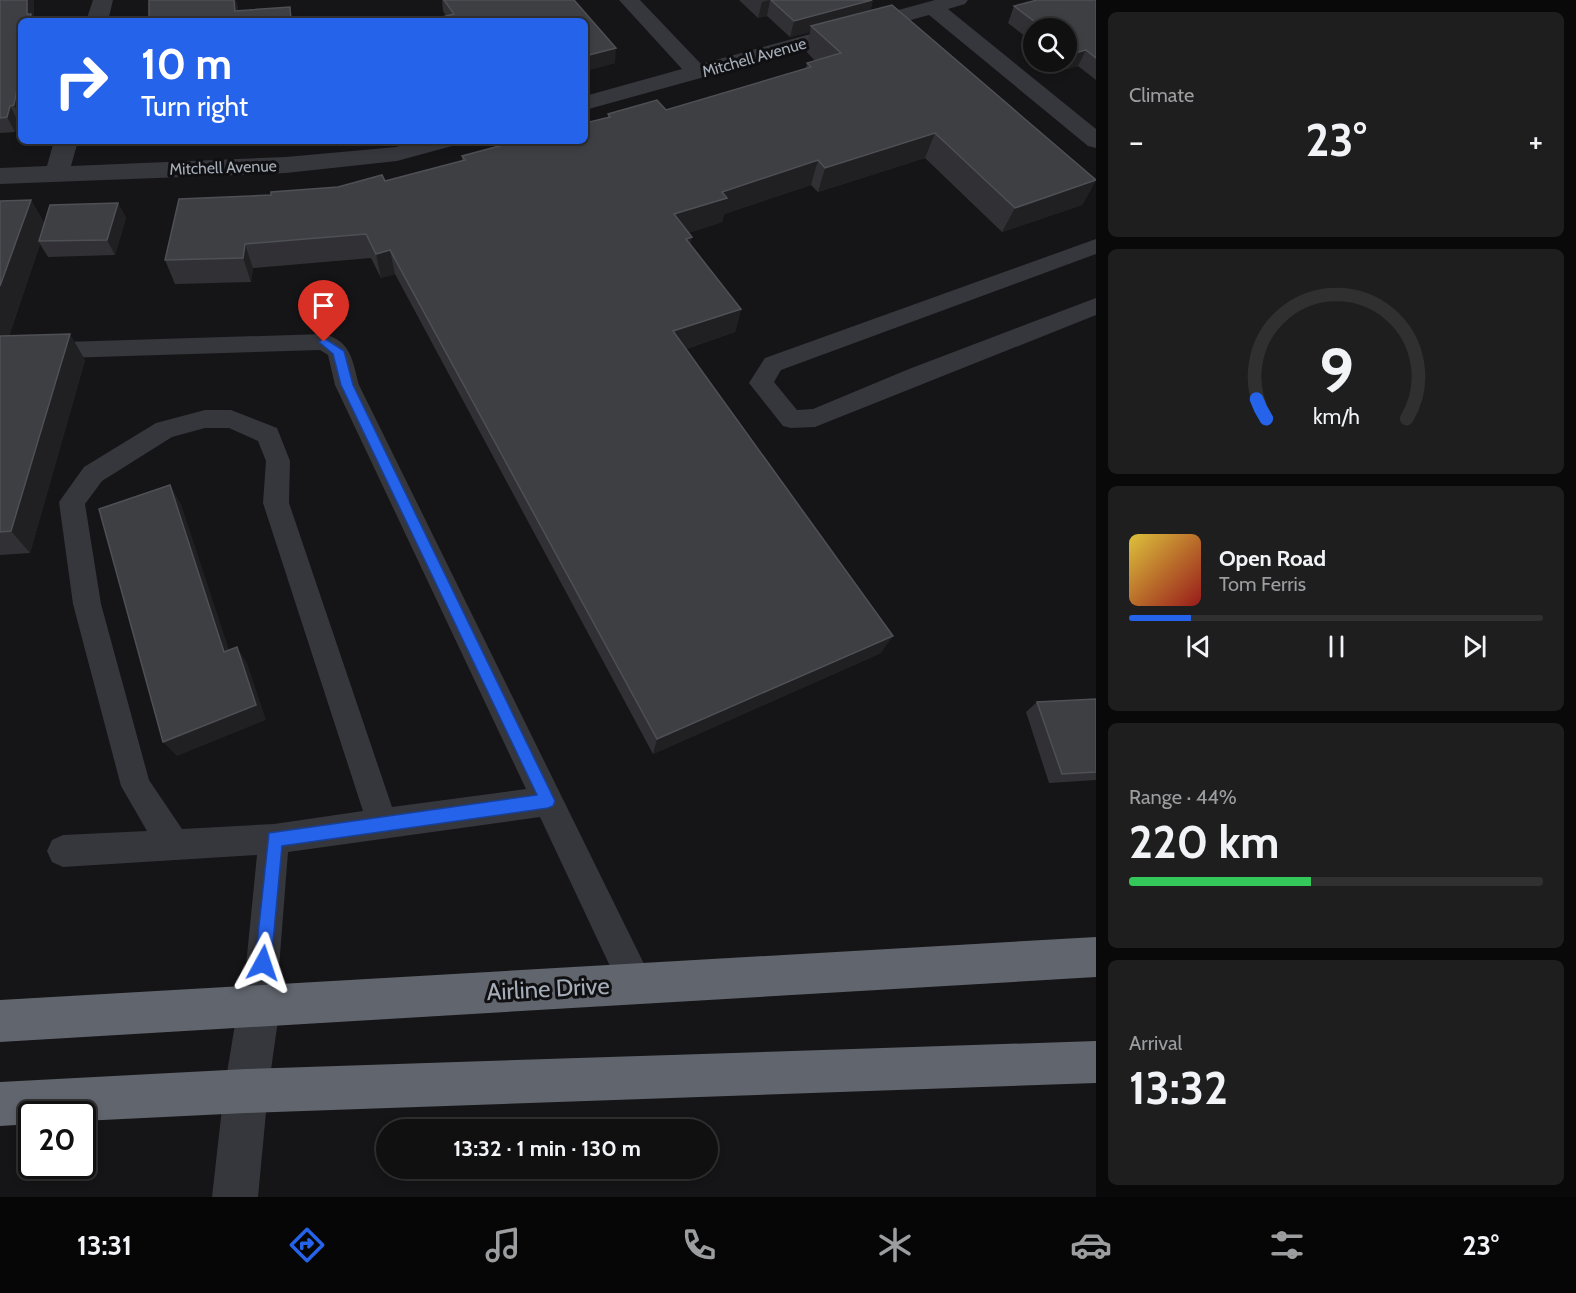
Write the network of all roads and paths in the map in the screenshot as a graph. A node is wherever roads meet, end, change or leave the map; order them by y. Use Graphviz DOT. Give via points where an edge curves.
graph roads {
  1 [pos="103,0"];
  2 [pos="629,0"];
  3 [pos="958,0"];
  4 [pos="932,8"];
  5 [pos="98,18"];
  6 [pos="697,73"];
  7 [pos="588,102"];
  8 [pos="1096,141"];
  9 [pos="65,144"];
  10 [pos="433,144"];
  11 [pos="57,174"];
  12 [pos="0,176"];
  13 [pos="1096,246"];
  14 [pos="1096,306"];
  15 [pos="0,352"];
  16 [pos="548,801"];
  17 [pos="382,823"];
  18 [pos="274,839"];
  19 [pos="174,845"];
  20 [pos="63,851"];
  21 [pos="1096,957"];
  22 [pos="636,984"];
  23 [pos="259,1006"];
  24 [pos="0,1021"];
  25 [pos="1096,1062"];
  26 [pos="246,1091"];
  27 [pos="0,1104"];
  28 [pos="235,1197"];
  1 -- 5 [label="street"];
  2 -- 6 [label="street"];
  3 -- 4 [label="street, Mitchell Avenue"];
  4 -- 6 [label="street, Mitchell Avenue"];
  4 -- 8 [label="street"];
  6 -- 7 [label="street, Mitchell Avenue"];
  9 -- 11 [label="street"];
  10 -- 11 [label="street, Mitchell Avenue" via="397,154 286,165"];
  11 -- 12 [label="street, Mitchell Avenue"];
  13 -- 14 [label="lane" via="773,364 762,383 791,419 815,418"];
  15 -- 16 [label="lane" via="324,342 338,351 347,385"];
  16 -- 17 [label="lane"];
  16 -- 22 [label="lane"];
  17 -- 18 [label="lane"];
  17 -- 19 [label="lane" via="276,503 278,461 268,435 231,419 205,419 165,430 93,474 72,501 87,604 136,786"];
  18 -- 19 [label="lane"];
  18 -- 23 [label="lane"];
  19 -- 20 [label="lane"];
  21 -- 22 [label="highway, Airline Drive"];
  22 -- 23 [label="highway, Airline Drive"];
  23 -- 24 [label="highway, Airline Drive"];
  23 -- 26 [label="street"];
  25 -- 26 [label="highway"];
  26 -- 27 [label="highway"];
  26 -- 28 [label="street"];
}
